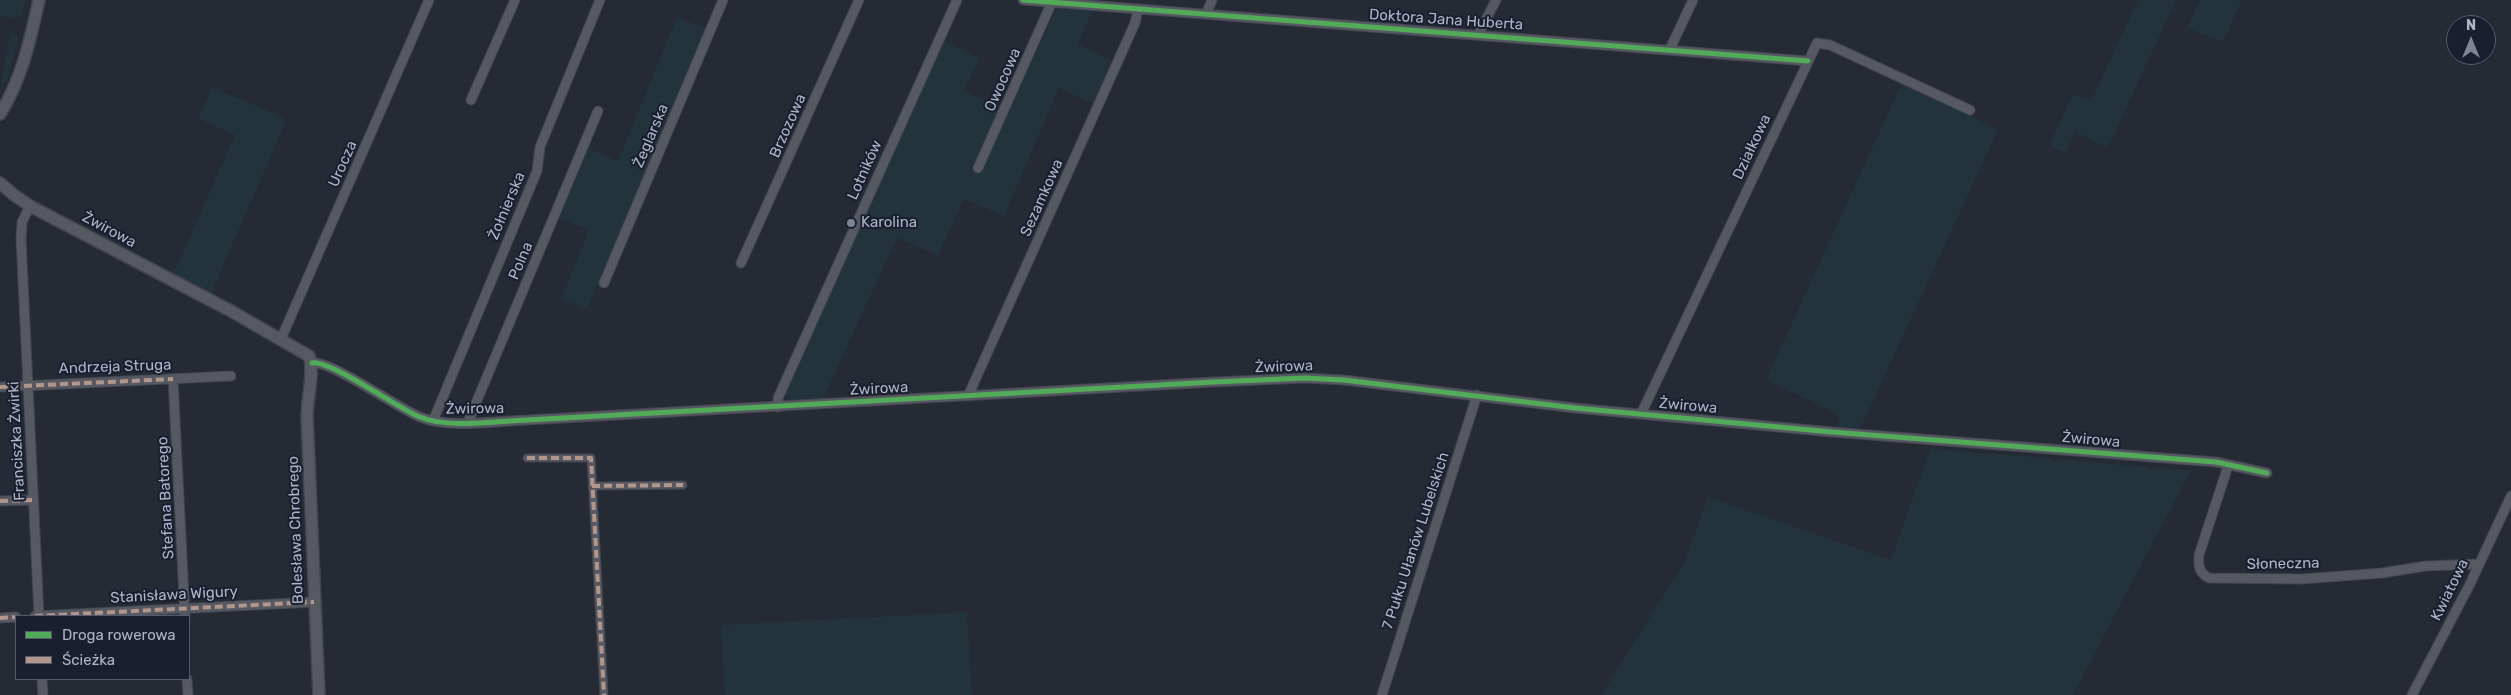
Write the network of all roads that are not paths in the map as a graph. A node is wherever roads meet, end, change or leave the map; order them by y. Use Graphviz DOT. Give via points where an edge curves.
graph roads {
  1 [pos="39,0"];
  2 [pos="430,0"];
  3 [pos="515,0"];
  4 [pos="600,0"];
  5 [pos="723,0"];
  6 [pos="859,0"];
  7 [pos="957,0"];
  8 [pos="1023,0"];
  9 [pos="1212,0"];
  10 [pos="1496,0"];
  11 [pos="1693,0"];
  12 [pos="1052,2"];
  13 [pos="1138,10"];
  14 [pos="1206,14"];
  15 [pos="1478,35"];
  16 [pos="1670,49"];
  17 [pos="1808,61"];
  18 [pos="471,100"];
  19 [pos="1970,110"];
  20 [pos="598,111"];
  21 [pos="0,114"];
  22 [pos="978,168"];
  23 [pos="0,183"];
  24 [pos="30,206"];
  25 [pos="742,263"];
  26 [pos="604,283"];
  27 [pos="281,339"];
  28 [pos="312,364"];
  29 [pos="231,376"];
  30 [pos="173,379"];
  31 [pos="28,385"];
  32 [pos="0,387"];
  33 [pos="968,396"];
  34 [pos="1477,396"];
  35 [pos="778,407"];
  36 [pos="1641,414"];
  37 [pos="433,421"];
  38 [pos="468,422"];
  39 [pos="527,458"];
  40 [pos="2228,466"];
  41 [pos="2267,473"];
  42 [pos="683,485"];
  43 [pos="592,486"];
  44 [pos="2511,496"];
  45 [pos="33,500"];
  46 [pos="0,501"];
  47 [pos="2478,564"];
  48 [pos="314,602"];
  49 [pos="185,612"];
  50 [pos="38,615"];
  51 [pos="75,615"];
  52 [pos="15,617"];
  53 [pos="0,618"];
  54 [pos="42,680"];
  55 [pos="187,680"];
  56 [pos="42,695"];
  57 [pos="188,695"];
  58 [pos="318,695"];
  59 [pos="604,695"];
  60 [pos="1382,695"];
  61 [pos="2412,695"];
  1 -- 21 [label="street" via="21,72"];
  2 -- 27 [label="street, Urocza"];
  3 -- 18 [label="street"];
  4 -- 37 [label="street, Żołnierska" via="540,147 537,171"];
  5 -- 26 [label="street, Żeglarska"];
  6 -- 25 [label="street, Brzozowa"];
  7 -- 35 [label="street, Lotników" via="778,398"];
  8 -- 12 [label="street, Doktora Jana Huberta"];
  9 -- 14 [label="street"];
  10 -- 15 [label="street"];
  11 -- 16 [label="street"];
  12 -- 13 [label="street, Doktora Jana Huberta"];
  12 -- 22 [label="street, Owocowa"];
  13 -- 14 [label="street, Doktora Jana Huberta"];
  13 -- 33 [label="street, Sezamkowa"];
  14 -- 15 [label="street, Doktora Jana Huberta"];
  15 -- 16 [label="street, Doktora Jana Huberta"];
  16 -- 17 [label="street, Doktora Jana Huberta"];
  17 -- 19 [label="street, Działkowa" via="1817,43 1830,45"];
  17 -- 36 [label="street, Działkowa"];
  20 -- 38 [label="street, Polna"];
  23 -- 24 [label="street, Żwirowa"];
  24 -- 27 [label="street, Żwirowa"];
  24 -- 31 [label="street, Franciszka Żwirki" via="22,222 21,238"];
  27 -- 28 [label="street, Żwirowa" via="303,352"];
  28 -- 37 [label="street, Żwirowa" via="317,362 335,370"];
  28 -- 48 [label="street, Bolesława Chrobrego" via="307,404"];
  29 -- 30 [label="street, Andrzeja Struga"];
  30 -- 31 [label="street, Andrzeja Struga"];
  30 -- 49 [label="street, Stefana Batorego"];
  31 -- 32 [label="street, Andrzeja Struga"];
  31 -- 45 [label="street, Franciszka Żwirki"];
  33 -- 34 [label="street, Żwirowa" via="1305,378"];
  33 -- 35 [label="street, Żwirowa"];
  34 -- 36 [label="street, Żwirowa"];
  34 -- 60 [label="street, 7 Pułku Ułanów Lubelskich"];
  35 -- 38 [label="street, Żwirowa"];
  36 -- 40 [label="street, Żwirowa" via="2216,462"];
  37 -- 38 [label="street, Żwirowa"];
  39 -- 43 [label="street" via="591,458"];
  40 -- 41 [label="street, Żwirowa"];
  40 -- 47 [label="street, Słoneczna" via="2199,555 2202,575 2209,578 2302,579"];
  42 -- 43 [label="street"];
  43 -- 59 [label="street"];
  44 -- 47 [label="street, Kwiatowa"];
  45 -- 46 [label="street"];
  45 -- 50 [label="street, Franciszka Żwirki"];
  47 -- 61 [label="street, Kwiatowa"];
  48 -- 49 [label="street, Stanisława Wigury"];
  48 -- 58 [label="street, Bolesława Chrobrego"];
  49 -- 51 [label="street, Stanisława Wigury"];
  52 -- 53 [label="street"];
  54 -- 56 [label="street"];
  55 -- 57 [label="street"];
}
